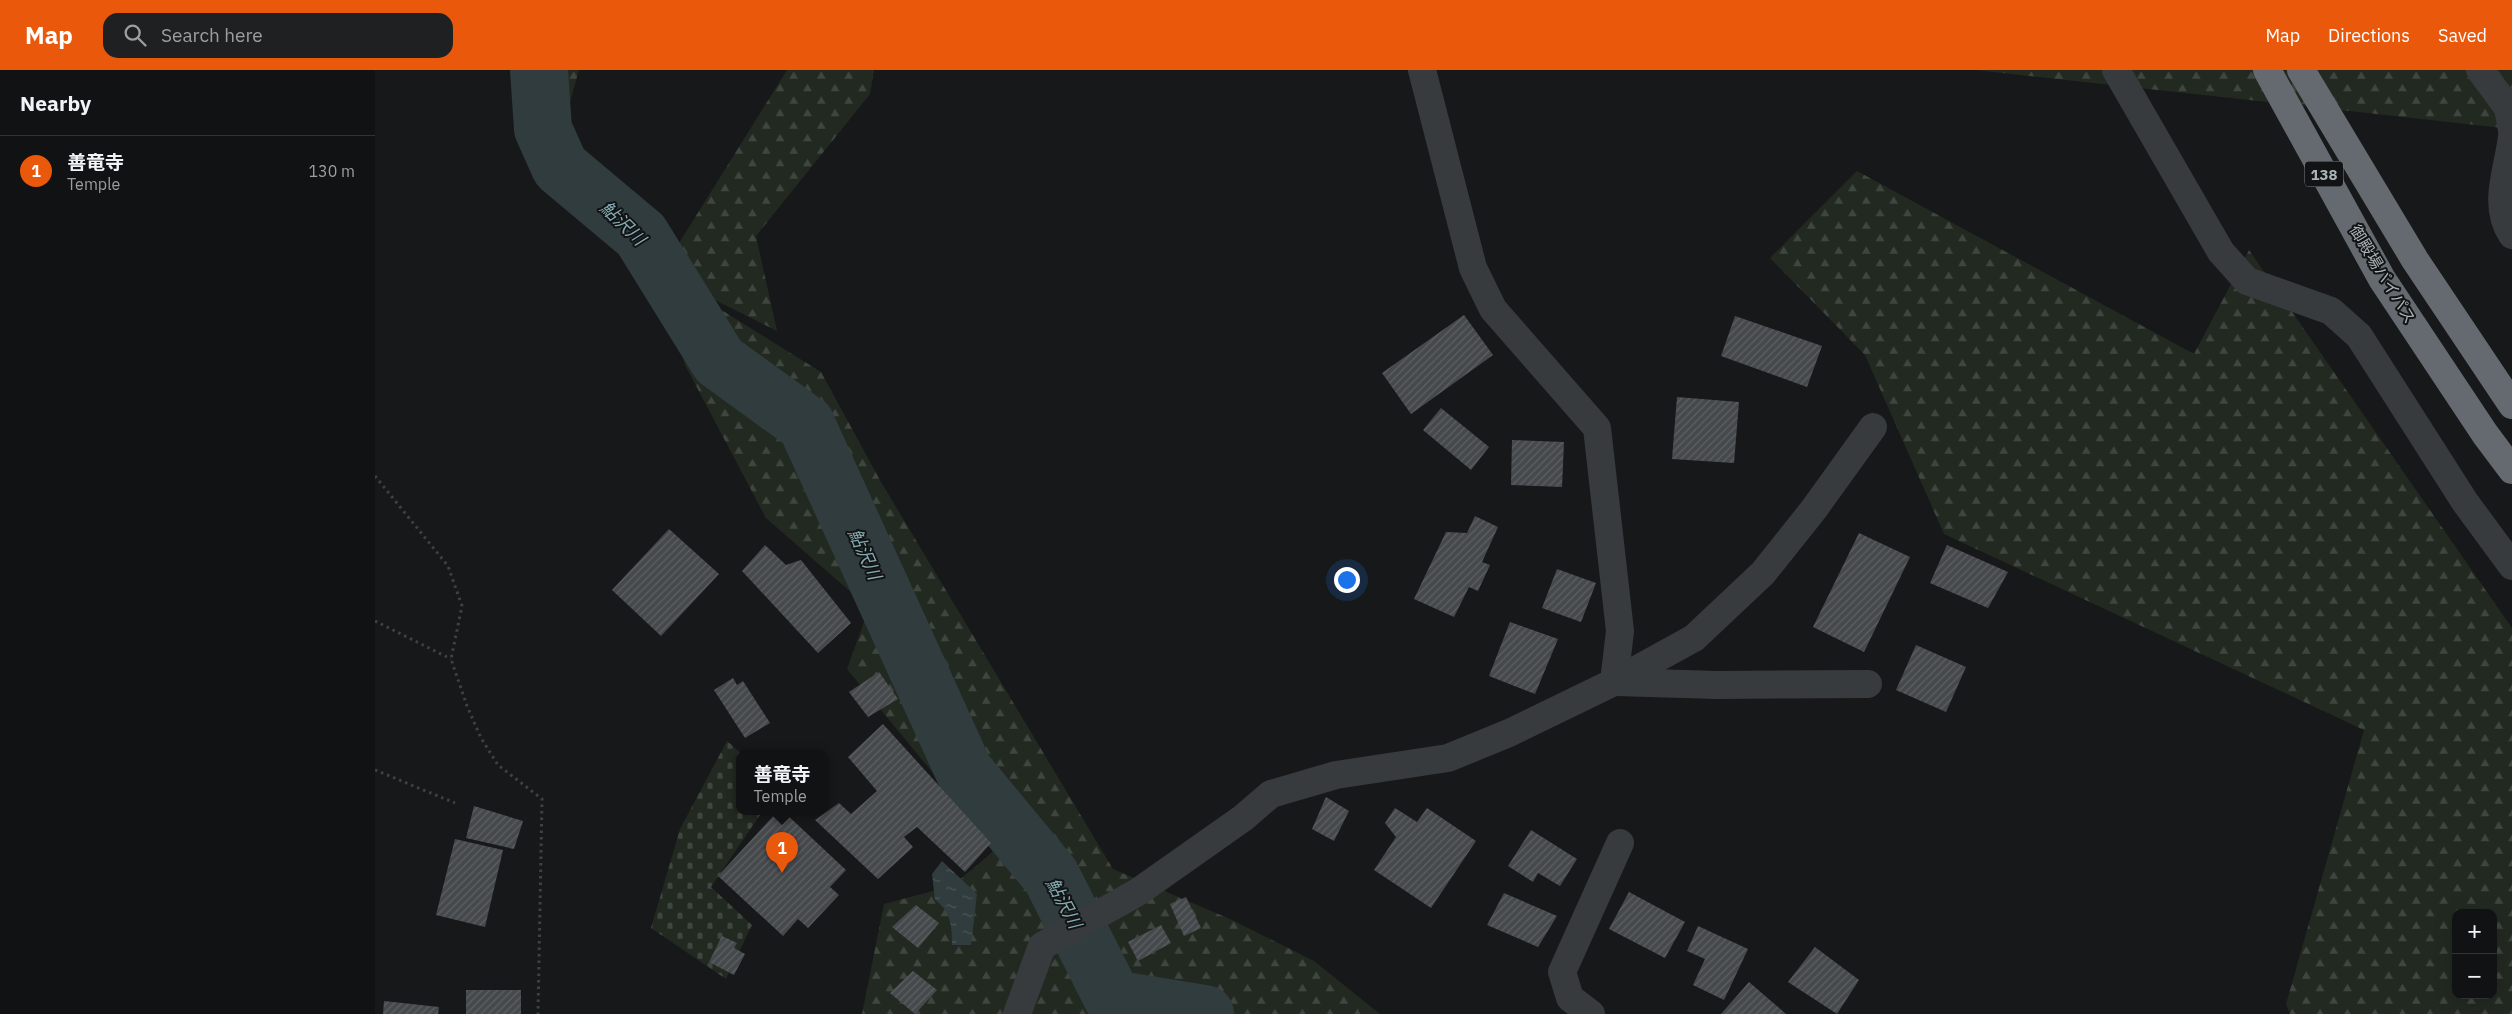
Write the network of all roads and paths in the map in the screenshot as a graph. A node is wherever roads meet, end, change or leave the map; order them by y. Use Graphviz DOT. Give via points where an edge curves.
graph roads {
  1 [pos="1422,70"];
  2 [pos="2116,70"];
  3 [pos="2247,70"];
  4 [pos="2267,70"];
  5 [pos="2301,70"];
  6 [pos="2319,70"];
  7 [pos="2479,70"];
  8 [pos="2512,130"];
  9 [pos="2512,137"];
  10 [pos="2512,236"];
  11 [pos="2415,260"];
  12 [pos="2382,279"];
  13 [pos="2512,405"];
  14 [pos="1873,427"];
  15 [pos="2512,470"];
  16 [pos="375,476"];
  17 [pos="2512,566"];
  18 [pos="375,621"];
  19 [pos="451,659"];
  20 [pos="1614,682"];
  21 [pos="1868,684"];
  22 [pos="375,770"];
  23 [pos="455,803"];
  24 [pos="1620,843"];
  25 [pos="538,1014"];
  26 [pos="1017,1014"];
  27 [pos="1591,1014"];
  1 -- 20 [label="street" via="1473,268 1493,309 1597,428 1620,631"];
  2 -- 17 [label="street" via="2221,252 2247,281 2331,311 2359,336 2465,502"];
  3 -- 12 [label="highway"];
  4 -- 12 [label="highway, 御殿場バイパス / 138"];
  5 -- 11 [label="highway, 138"];
  6 -- 11 [label="highway"];
  7 -- 8 [label="street" via="2508,108"];
  9 -- 10 [label="street" via="2502,184 2501,207"];
  11 -- 13 [label="highway, 138"];
  12 -- 15 [label="highway, 御殿場バイパス / 138"];
  14 -- 20 [label="street" via="1763,573 1695,638"];
  16 -- 19 [label="path" via="448,566 462,606"];
  18 -- 19 [label="path"];
  19 -- 25 [label="path" via="481,738 498,765 542,799"];
  20 -- 21 [label="street" via="1717,686"];
  20 -- 26 [label="street" via="1509,733 1448,758 1336,775 1271,794 1243,818 1138,892 1042,946"];
  22 -- 23 [label="path"];
  24 -- 27 [label="street" via="1562,972 1570,998"];
}
